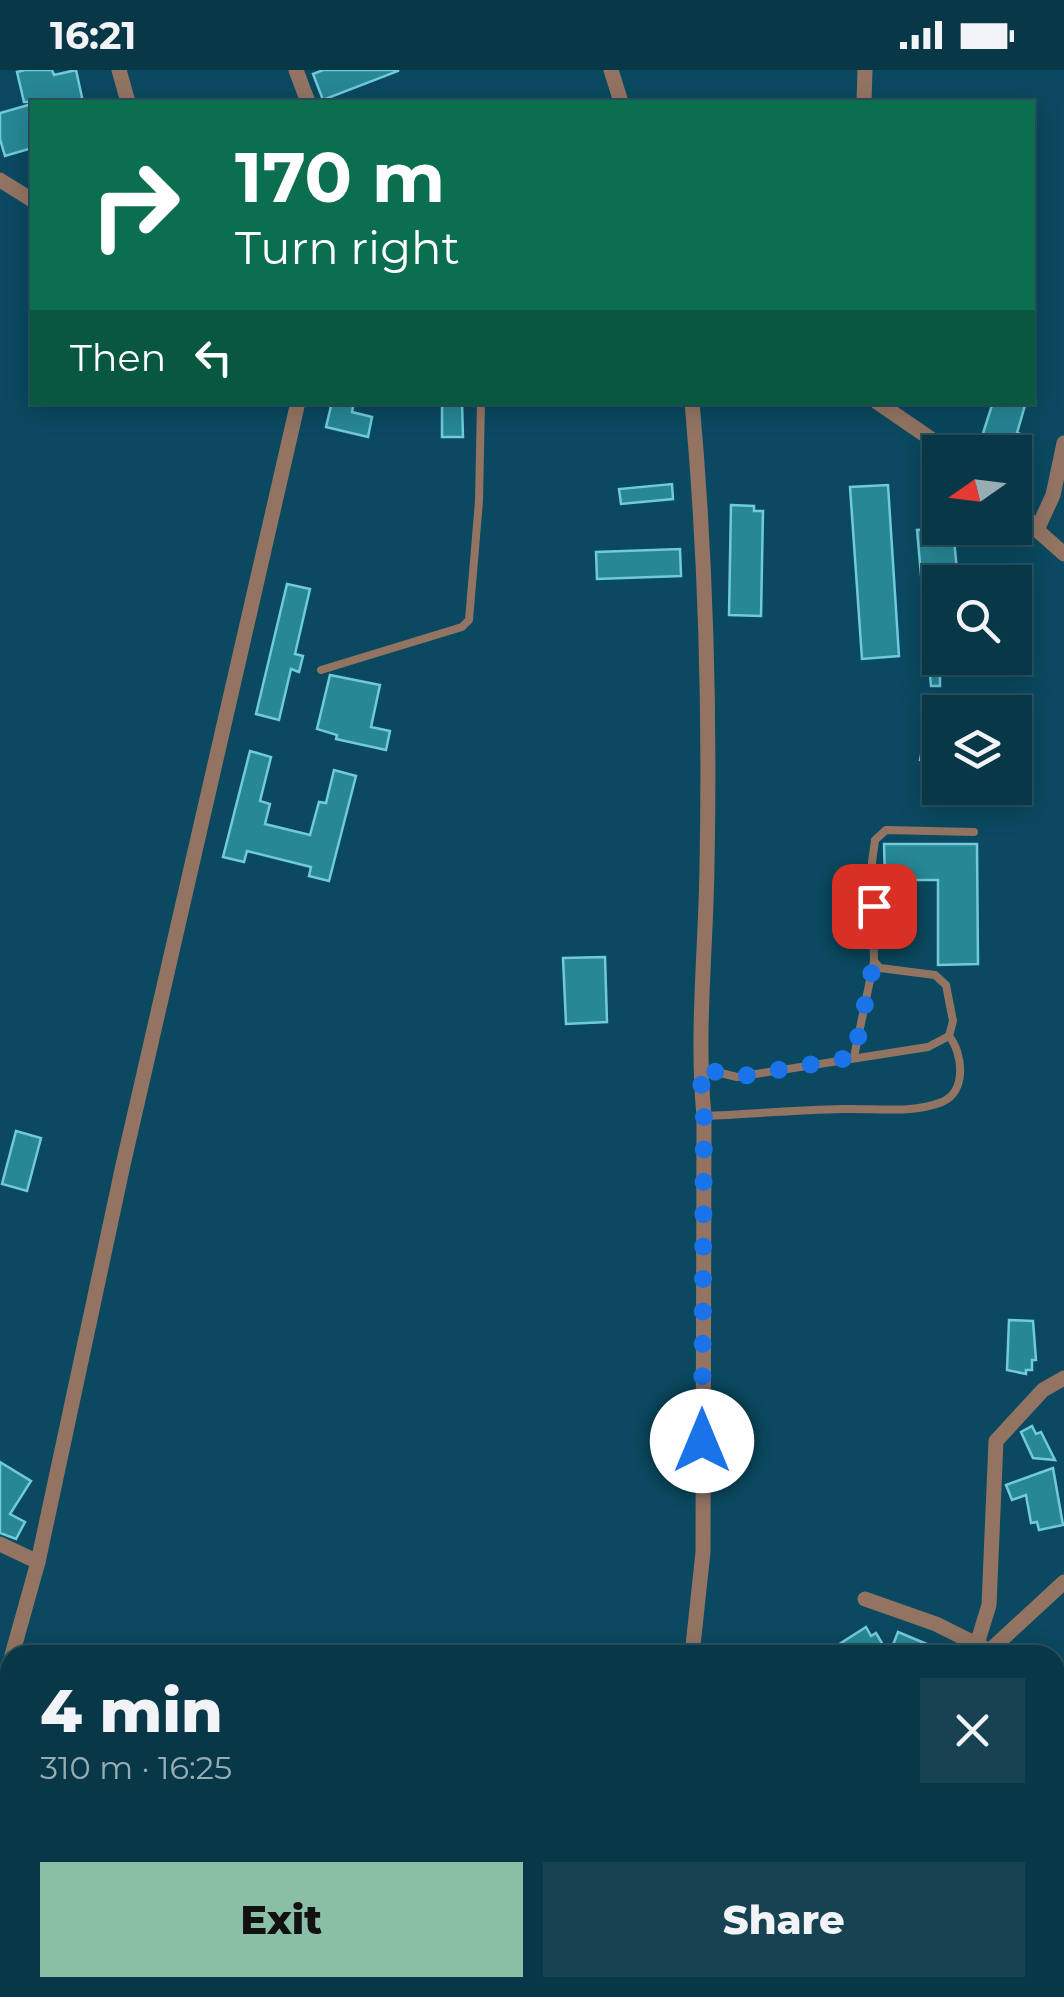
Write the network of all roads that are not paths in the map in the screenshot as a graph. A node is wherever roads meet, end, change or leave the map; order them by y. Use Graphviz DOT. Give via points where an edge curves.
graph roads {
  1 [pos="119,70"];
  2 [pos="296,70"];
  3 [pos="611,70"];
  4 [pos="865,70"];
  5 [pos="127,100"];
  6 [pos="307,100"];
  7 [pos="620,100"];
  8 [pos="864,100"];
  9 [pos="0,180"];
  10 [pos="30,199"];
  11 [pos="297,405"];
  12 [pos="481,405"];
  13 [pos="692,405"];
  14 [pos="881,405"];
  15 [pos="925,435"];
  16 [pos="1064,443"];
  17 [pos="1032,524"];
  18 [pos="1037,530"];
  19 [pos="1064,554"];
  20 [pos="321,670"];
  21 [pos="974,832"];
  22 [pos="874,961"];
  23 [pos="949,1036"];
  24 [pos="854,1057"];
  25 [pos="700,1068"];
  26 [pos="704,1116"];
  27 [pos="1064,1378"];
  28 [pos="0,1544"];
  29 [pos="38,1562"];
  30 [pos="1064,1582"];
  31 [pos="865,1599"];
  32 [pos="15,1645"];
  33 [pos="693,1645"];
  34 [pos="975,1645"];
  35 [pos="985,1645"];
  36 [pos="990,1645"];
  1 -- 5 [label="street"];
  2 -- 6 [label="street"];
  3 -- 7 [label="street"];
  4 -- 8 [label="street"];
  9 -- 10 [label="street"];
  11 -- 29 [label="street"];
  12 -- 20 [label="lane" via="469,620"];
  13 -- 25 [label="street" via="708,656"];
  14 -- 15 [label="street"];
  16 -- 18 [label="street" via="1053,496"];
  17 -- 18 [label="street"];
  18 -- 19 [label="street"];
  21 -- 22 [label="lane" via="886,830 874,840"];
  22 -- 23 [label="lane" via="880,968 935,975 946,985"];
  22 -- 24 [label="lane"];
  23 -- 24 [label="lane" via="928,1047"];
  23 -- 26 [label="lane" via="958,1047 960,1069 946,1102"];
  24 -- 25 [label="lane" via="737,1077"];
  25 -- 26 [label="street"];
  26 -- 33 [label="street" via="702,1552"];
  27 -- 35 [label="street" via="1043,1390 996,1441"];
  28 -- 29 [label="street"];
  29 -- 32 [label="street"];
  30 -- 36 [label="street"];
  31 -- 34 [label="street"];
}
